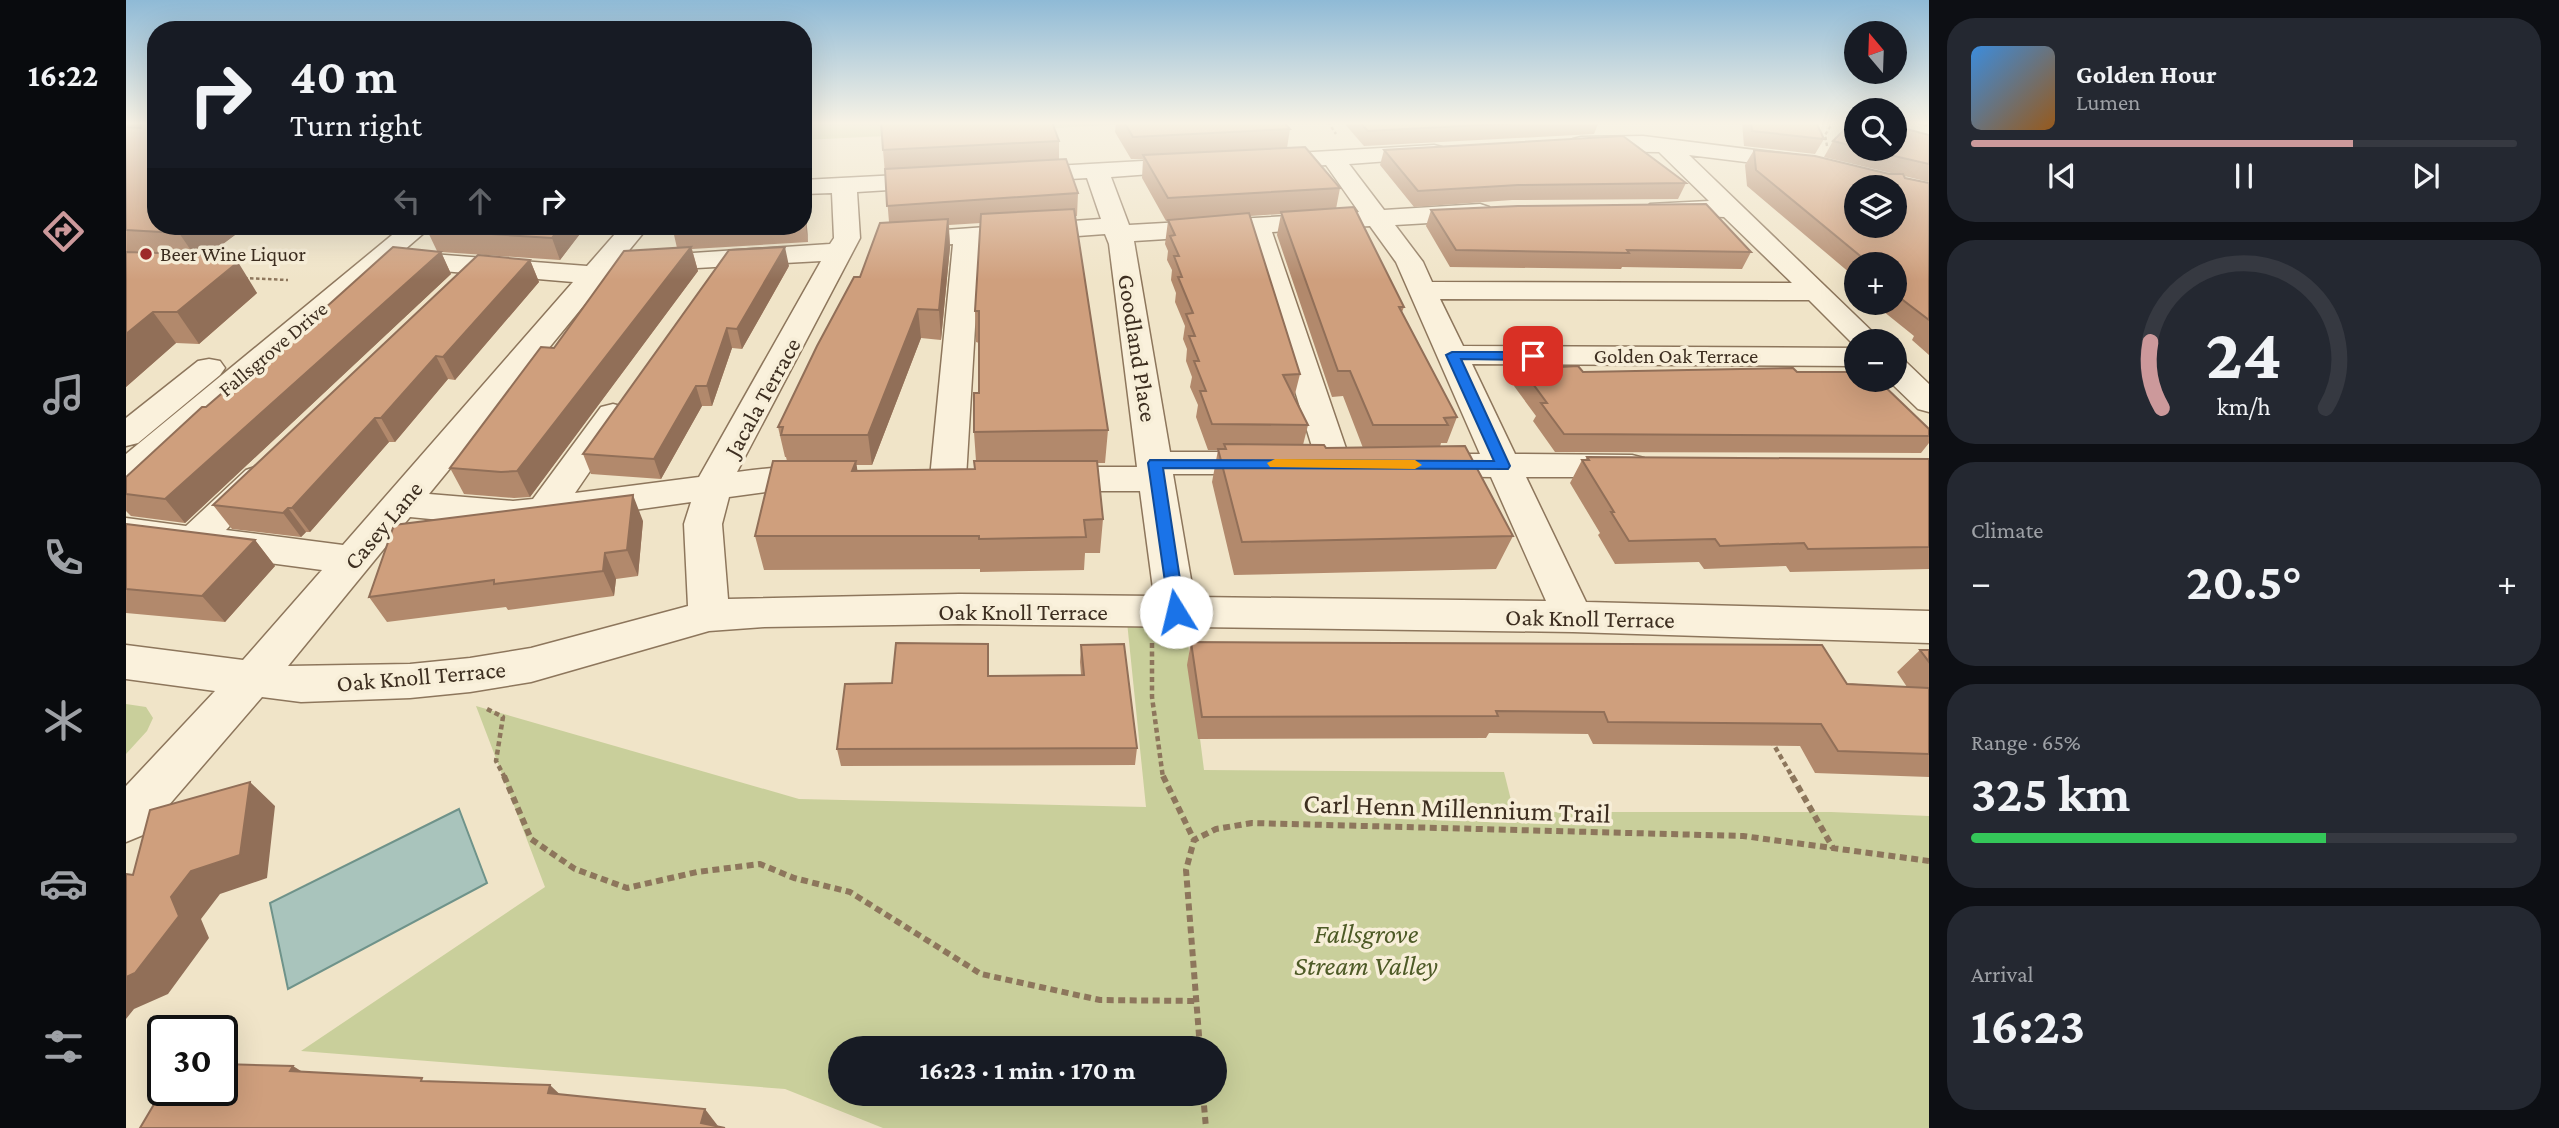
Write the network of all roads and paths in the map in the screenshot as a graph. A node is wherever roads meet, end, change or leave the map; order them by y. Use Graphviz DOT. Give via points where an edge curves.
graph roads {
  1 [pos="1028,175"];
  2 [pos="1098,175"];
  3 [pos="1345,175"];
  4 [pos="1696,175"];
  5 [pos="1002,176"];
  6 [pos="962,178"];
  7 [pos="844,185"];
  8 [pos="812,187"];
  9 [pos="1638,209"];
  10 [pos="1731,209"];
  11 [pos="1499,211"];
  12 [pos="1377,218"];
  13 [pos="1257,225"];
  14 [pos="1117,230"];
  15 [pos="374,235"];
  16 [pos="408,235"];
  17 [pos="628,235"];
  18 [pos="967,235"];
  19 [pos="842,248"];
  20 [pos="724,258"];
  21 [pos="419,261"];
  22 [pos="480,266"];
  23 [pos="599,270"];
  24 [pos="232,277"];
  25 [pos="288,280"];
  26 [pos="1422,290"];
  27 [pos="701,291"];
  28 [pos="1816,292"];
  29 [pos="450,294"];
  30 [pos="1855,329"];
  31 [pos="1452,355"];
  32 [pos="1844,357"];
  33 [pos="1907,381"];
  34 [pos="631,389"];
  35 [pos="1929,402"];
  36 [pos="126,436"];
  37 [pos="283,454"];
  38 [pos="1336,464"];
  39 [pos="1503,466"];
  40 [pos="1668,467"];
  41 [pos="1156,471"];
  42 [pos="126,472"];
  43 [pos="948,479"];
  44 [pos="1017,479"];
  45 [pos="850,480"];
  46 [pos="713,489"];
  47 [pos="400,504"];
  48 [pos="545,509"];
  49 [pos="126,531"];
  50 [pos="195,539"];
  51 [pos="353,561"];
  52 [pos="1165,612"];
  53 [pos="709,616"];
  54 [pos="1573,617"];
  55 [pos="1929,627"];
  56 [pos="126,663"];
  57 [pos="486,673"];
  58 [pos="251,679"];
  59 [pos="1768,734"];
  60 [pos="126,820"];
  61 [pos="1194,840"];
  62 [pos="1833,849"];
  63 [pos="1929,861"];
  64 [pos="1197,1001"];
  65 [pos="1199,1036"];
  66 [pos="1204,1106"];
  67 [pos="1206,1128"];
  1 -- 5 [label="street"];
  2 -- 14 [label="street, Goodland Place"];
  3 -- 12 [label="street"];
  4 -- 10 [label="street"];
  6 -- 7 [label="street"];
  7 -- 8 [label="street"];
  7 -- 19 [label="street, Jacala Terrace" via="847,237"];
  9 -- 10 [label="street"];
  10 -- 28 [label="street"];
  11 -- 12 [label="street"];
  12 -- 13 [label="street"];
  12 -- 26 [label="street" via="1409,262"];
  13 -- 14 [label="street"];
  13 -- 38 [label="street"];
  14 -- 18 [label="street"];
  14 -- 41 [label="street, Goodland Place"];
  15 -- 36 [label="street, Fallsgrove Drive"];
  16 -- 42 [label="street, Fallsgrove Drive"];
  17 -- 23 [label="street, Casey Lane"];
  18 -- 19 [label="street"];
  18 -- 43 [label="street"];
  19 -- 20 [label="street"];
  19 -- 46 [label="street, Jacala Terrace"];
  20 -- 23 [label="street"];
  20 -- 27 [label="street"];
  21 -- 22 [label="street"];
  22 -- 23 [label="street"];
  22 -- 29 [label="street"];
  23 -- 47 [label="street, Casey Lane"];
  24 -- 25 [label="path"];
  26 -- 28 [label="street"];
  26 -- 31 [label="street"];
  28 -- 30 [label="street"];
  31 -- 32 [label="street, Golden Oak Terrace"];
  31 -- 39 [label="street"];
  33 -- 35 [label="street"];
  34 -- 48 [label="street"];
  37 -- 50 [label="street"];
  38 -- 39 [label="street"];
  38 -- 41 [label="street"];
  39 -- 40 [label="street"];
  39 -- 54 [label="street"];
  41 -- 44 [label="street"];
  41 -- 52 [label="street, Goodland Place"];
  45 -- 46 [label="street" via="766,480"];
  46 -- 48 [label="street"];
  46 -- 53 [label="street, Jacala Terrace" via="703,524"];
  47 -- 48 [label="street" via="513,514"];
  47 -- 51 [label="street, Casey Lane"];
  49 -- 50 [label="street"];
  50 -- 51 [label="street"];
  51 -- 58 [label="street, Casey Lane"];
  52 -- 53 [label="street, Oak Knoll Terrace" via="959,610"];
  52 -- 54 [label="street, Oak Knoll Terrace"];
  52 -- 61 [label="path" via="1152,697 1163,779"];
  53 -- 57 [label="street, Oak Knoll Terrace"];
  54 -- 55 [label="street, Oak Knoll Terrace"];
  56 -- 58 [label="street, Oak Knoll Terrace"];
  57 -- 58 [label="street, Oak Knoll Terrace" via="301,685"];
  57 -- 64 [label="path" via="485,708 503,717 496,761 531,839 575,869 627,888 760,864 850,892 981,974 1100,1000"];
  58 -- 60 [label="street, Casey Lane"];
  59 -- 62 [label="path"];
  61 -- 62 [label="path, Carl Henn Millennium Trail" via="1216,829 1266,823 1744,835"];
  61 -- 64 [label="path" via="1186,870"];
  62 -- 63 [label="path, Carl Henn Millennium Trail"];
  64 -- 65 [label="path"];
  66 -- 67 [label="path"];
}
